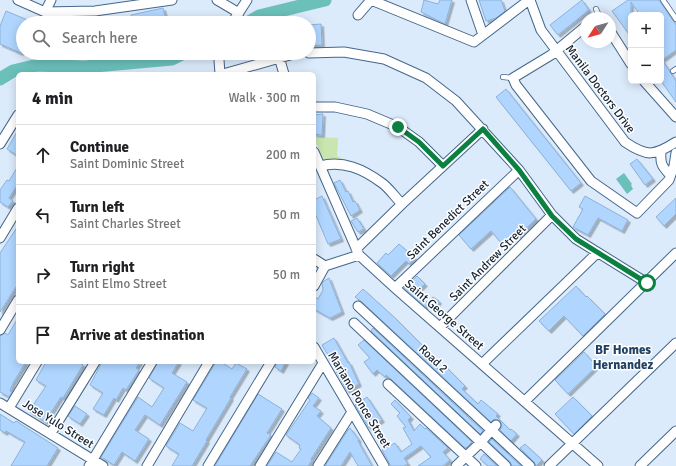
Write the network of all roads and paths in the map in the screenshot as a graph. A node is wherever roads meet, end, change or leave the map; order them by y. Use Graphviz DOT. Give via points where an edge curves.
graph roads {
  1 [pos="18,0"];
  2 [pos="51,0"];
  3 [pos="172,0"];
  4 [pos="217,0"];
  5 [pos="247,0"];
  6 [pos="371,0"];
  7 [pos="471,0"];
  8 [pos="529,0"];
  9 [pos="663,0"];
  10 [pos="596,9"];
  11 [pos="45,12"];
  12 [pos="597,12"];
  13 [pos="239,13"];
  14 [pos="358,15"];
  15 [pos="237,16"];
  16 [pos="676,19"];
  17 [pos="580,31"];
  18 [pos="483,34"];
  19 [pos="616,40"];
  20 [pos="556,51"];
  21 [pos="316,53"];
  22 [pos="628,59"];
  23 [pos="220,60"];
  24 [pos="269,60"];
  25 [pos="280,60"];
  26 [pos="220,72"];
  27 [pos="230,72"];
  28 [pos="283,72"];
  29 [pos="503,77"];
  30 [pos="513,78"];
  31 [pos="647,84"];
  32 [pos="316,107"];
  33 [pos="676,117"];
  34 [pos="16,118"];
  35 [pos="483,129"];
  36 [pos="676,142"];
  37 [pos="0,144"];
  38 [pos="661,152"];
  39 [pos="676,153"];
  40 [pos="316,157"];
  41 [pos="320,166"];
  42 [pos="443,166"];
  43 [pos="519,170"];
  44 [pos="670,174"];
  45 [pos="402,204"];
  46 [pos="16,211"];
  47 [pos="552,216"];
  48 [pos="0,238"];
  49 [pos="358,252"];
  50 [pos="597,253"];
  51 [pos="676,253"];
  52 [pos="316,260"];
  53 [pos="325,266"];
  54 [pos="316,282"];
  55 [pos="647,283"];
  56 [pos="395,288"];
  57 [pos="16,303"];
  58 [pos="358,306"];
  59 [pos="354,323"];
  60 [pos="440,327"];
  61 [pos="0,330"];
  62 [pos="676,343"];
  63 [pos="316,351"];
  64 [pos="323,363"];
  65 [pos="36,364"];
  66 [pos="94,364"];
  67 [pos="151,364"];
  68 [pos="209,364"];
  69 [pos="270,364"];
  70 [pos="482,364"];
  71 [pos="388,384"];
  72 [pos="525,401"];
  73 [pos="0,403"];
  74 [pos="9,408"];
  75 [pos="352,412"];
  76 [pos="493,428"];
  77 [pos="676,431"];
  78 [pos="51,433"];
  79 [pos="480,443"];
  80 [pos="573,444"];
  81 [pos="466,456"];
  82 [pos="91,463"];
  83 [pos="103,466"];
  84 [pos="147,466"];
  85 [pos="208,466"];
  86 [pos="260,466"];
  87 [pos="318,466"];
  88 [pos="384,466"];
  89 [pos="456,466"];
  90 [pos="476,466"];
  91 [pos="506,466"];
  92 [pos="530,466"];
  93 [pos="550,466"];
  94 [pos="598,466"];
  95 [pos="640,466"];
  1 -- 11 [label="street"];
  2 -- 11 [label="street"];
  3 -- 11 [label="street" via="95,11"];
  4 -- 13 [label="street"];
  5 -- 13 [label="street"];
  6 -- 14 [label="street"];
  6 -- 18 [label="street" via="474,42"];
  7 -- 18 [label="street"];
  8 -- 18 [label="street"];
  8 -- 20 [label="street, Manila Doctors Drive" via="541,30"];
  9 -- 16 [label="lane"];
  10 -- 12 [label="lane"];
  13 -- 15 [label="street"];
  17 -- 20 [label="street"];
  19 -- 22 [label="street"];
  20 -- 30 [label="street"];
  20 -- 38 [label="street, Manila Doctors Drive" via="625,142 649,154"];
  21 -- 35 [label="street" via="344,52 384,60 426,78 456,101"];
  23 -- 26 [label="street"];
  24 -- 27 [label="street"];
  25 -- 28 [label="street"];
  29 -- 30 [label="lane"];
  30 -- 44 [label="street" via="591,181 638,216 669,180"];
  31 -- 33 [label="street"];
  32 -- 42 [label="street" via="335,107 367,114 398,127 419,142"];
  34 -- 37 [label="street"];
  35 -- 42 [label="street"];
  35 -- 43 [label="street"];
  36 -- 38 [label="street"];
  38 -- 44 [label="street" via="662,166"];
  39 -- 44 [label="street"];
  40 -- 41 [label="street, Saint George Street"];
  41 -- 45 [label="street" via="353,166 383,183"];
  41 -- 49 [label="street, Saint George Street"];
  42 -- 45 [label="street"];
  43 -- 47 [label="street"];
  43 -- 56 [label="street, Saint Benedict Street"];
  45 -- 49 [label="street"];
  46 -- 48 [label="street"];
  47 -- 50 [label="street" via="576,239"];
  47 -- 60 [label="street, Saint Andrew Street"];
  49 -- 53 [label="street"];
  49 -- 56 [label="street, Saint George Street"];
  50 -- 55 [label="street"];
  50 -- 70 [label="street"];
  51 -- 55 [label="street"];
  52 -- 53 [label="street"];
  53 -- 54 [label="street"];
  55 -- 72 [label="street"];
  56 -- 60 [label="street, Saint George Street"];
  57 -- 61 [label="street"];
  58 -- 76 [label="street, Road 2"];
  59 -- 79 [label="street"];
  60 -- 70 [label="street, Saint George Street"];
  62 -- 80 [label="street"];
  63 -- 64 [label="street, Mariano Ponce Street"];
  64 -- 75 [label="street, Mariano Ponce Street"];
  64 -- 86 [label="street"];
  65 -- 74 [label="street"];
  66 -- 78 [label="street"];
  67 -- 82 [label="street"];
  68 -- 84 [label="street"];
  69 -- 85 [label="street"];
  70 -- 72 [label="street, Saint George Street"];
  71 -- 81 [label="street"];
  72 -- 80 [label="street, Saint George Street"];
  73 -- 74 [label="street, Jose Yulo Street"];
  74 -- 78 [label="street, Jose Yulo Street"];
  75 -- 87 [label="street"];
  75 -- 88 [label="street, Mariano Ponce Street"];
  76 -- 79 [label="street"];
  76 -- 92 [label="street, Road 2"];
  77 -- 95 [label="street"];
  78 -- 82 [label="street, Jose Yulo Street"];
  79 -- 81 [label="street"];
  79 -- 91 [label="street"];
  80 -- 93 [label="street"];
  80 -- 94 [label="street, Saint George Street"];
  81 -- 89 [label="street"];
  81 -- 90 [label="street"];
  82 -- 83 [label="street, Jose Yulo Street"];
}
